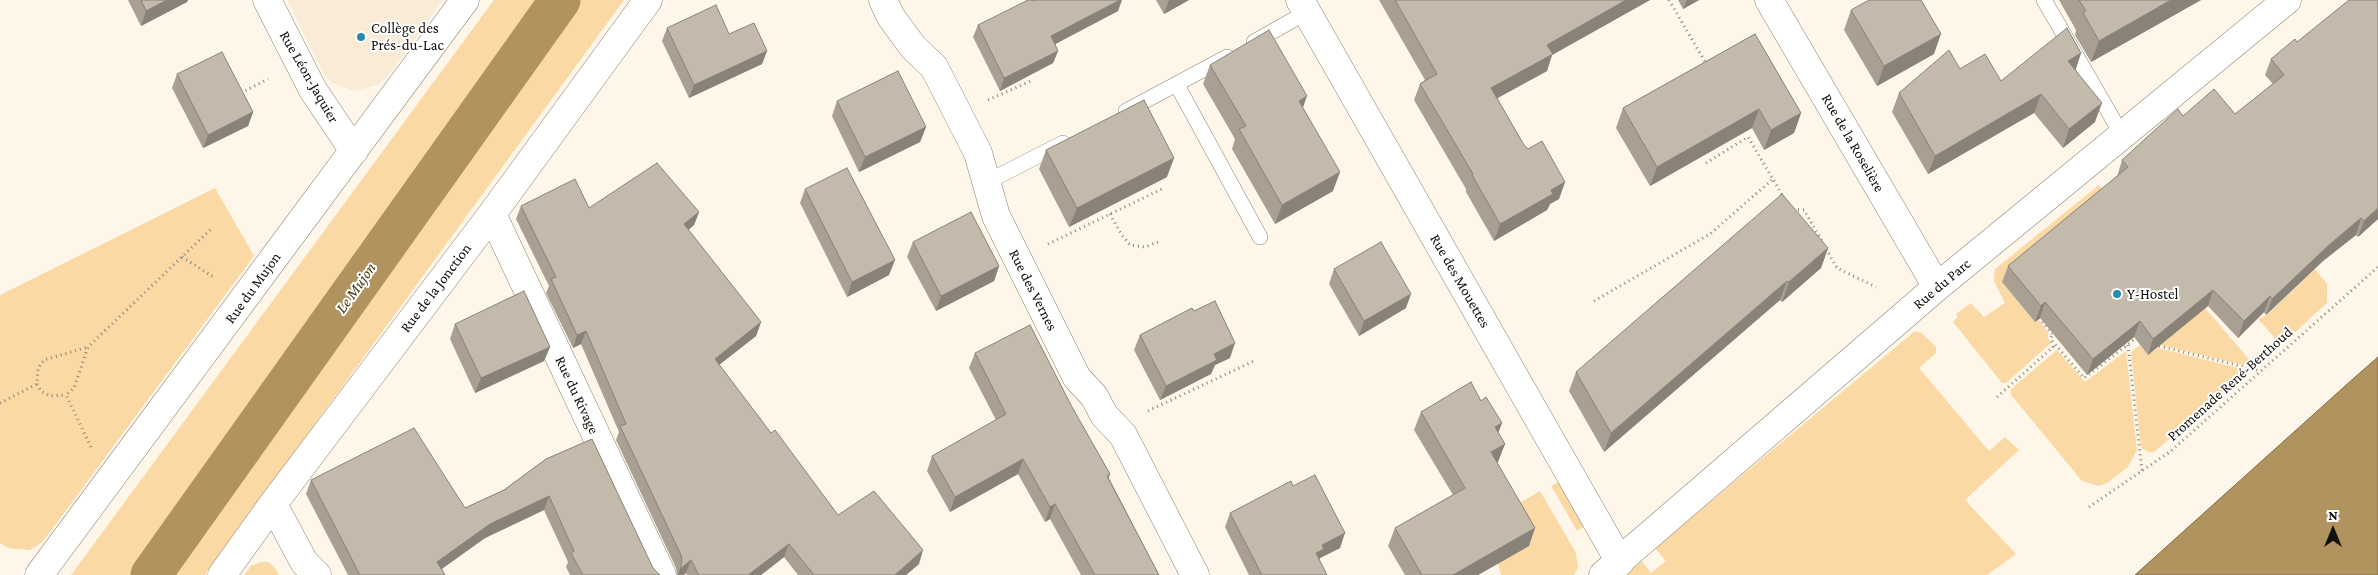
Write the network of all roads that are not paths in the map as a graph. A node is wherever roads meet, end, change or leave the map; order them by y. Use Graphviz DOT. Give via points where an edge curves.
graph roads {
  1 [pos="268,0"];
  2 [pos="466,0"];
  3 [pos="648,0"];
  4 [pos="883,0"];
  5 [pos="1769,0"];
  6 [pos="2044,0"];
  7 [pos="2286,0"];
  8 [pos="1304,6"];
  9 [pos="1177,85"];
  10 [pos="1109,119"];
  11 [pos="2122,135"];
  12 [pos="1075,137"];
  13 [pos="354,152"];
  14 [pos="985,183"];
  15 [pos="492,214"];
  16 [pos="1260,237"];
  17 [pos="1937,287"];
  18 [pos="273,504"];
  19 [pos="1612,568"];
  20 [pos="39,575"];
  21 [pos="222,575"];
  22 [pos="317,575"];
  23 [pos="662,575"];
  24 [pos="1195,575"];
  1 -- 13 [label="street, Rue Léon-Jaquier" via="313,90"];
  2 -- 13 [label="street, Rue du Mujon"];
  3 -- 15 [label="street, Rue de la Jonction"];
  4 -- 14 [label="street, Rue des Vernes" via="913,47 934,67 978,153"];
  5 -- 17 [label="street, Rue de la Roselière"];
  6 -- 11 [label="lane"];
  7 -- 11 [label="street, Rue du Parc"];
  8 -- 9 [label="lane"];
  8 -- 19 [label="street, Rue des Mouettes"];
  9 -- 10 [label="lane"];
  9 -- 16 [label="lane"];
  11 -- 17 [label="street, Rue du Parc"];
  12 -- 14 [label="lane"];
  13 -- 20 [label="street, Rue du Mujon"];
  14 -- 24 [label="street, Rue des Vernes" via="996,216 1077,378 1123,435"];
  15 -- 18 [label="street, Rue de la Jonction"];
  15 -- 23 [label="street, Rue du Rivage"];
  17 -- 19 [label="street, Rue du Parc"];
  18 -- 21 [label="street, Rue de la Jonction"];
  18 -- 22 [label="street" via="294,546"];
}
